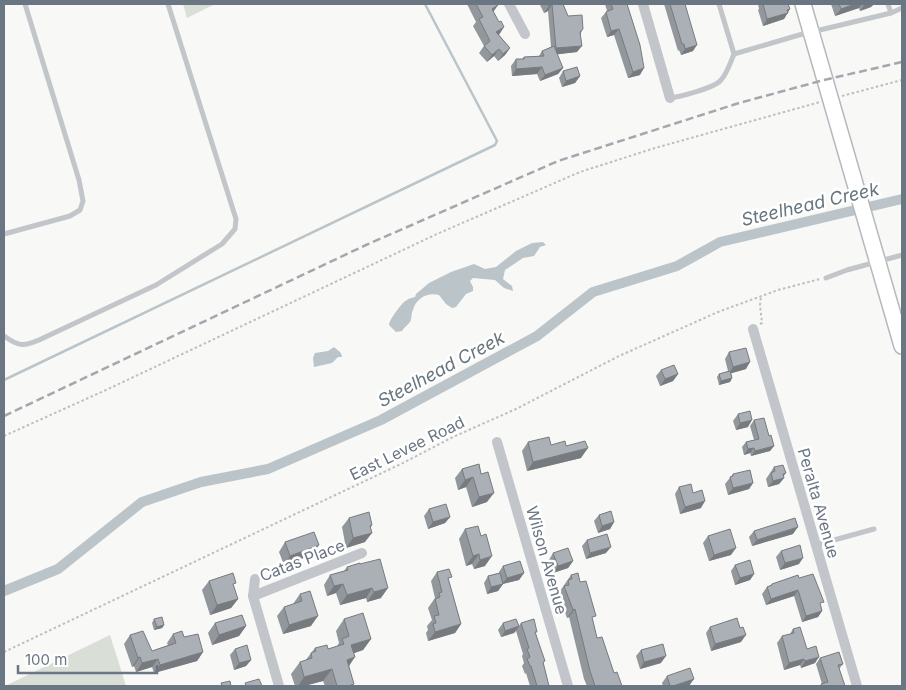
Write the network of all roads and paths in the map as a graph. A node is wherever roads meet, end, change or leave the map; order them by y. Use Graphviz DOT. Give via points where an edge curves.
graph roads {
  1 [pos="25,4"];
  2 [pos="168,4"];
  3 [pos="509,4"];
  4 [pos="643,4"];
  5 [pos="719,4"];
  6 [pos="803,4"];
  7 [pos="888,4"];
  8 [pos="902,8"];
  9 [pos="891,13"];
  10 [pos="812,32"];
  11 [pos="525,34"];
  12 [pos="734,54"];
  13 [pos="902,80"];
  14 [pos="670,98"];
  15 [pos="830,99"];
  16 [pos="4,234"];
  17 [pos="902,255"];
  18 [pos="877,261"];
  19 [pos="826,278"];
  20 [pos="761,296"];
  21 [pos="753,328"];
  22 [pos="4,336"];
  23 [pos="902,346"];
  24 [pos="4,436"];
  25 [pos="496,442"];
  26 [pos="874,529"];
  27 [pos="815,546"];
  28 [pos="362,553"];
  29 [pos="255,579"];
  30 [pos="253,596"];
  31 [pos="4,652"];
  32 [pos="279,686"];
  33 [pos="568,686"];
  34 [pos="857,686"];
  1 -- 16 [label="lane" via="83,201 80,210 70,216"];
  2 -- 22 [label="lane" via="236,219 234,229 222,244 156,285 27,346"];
  3 -- 11 [label="street"];
  4 -- 14 [label="street"];
  5 -- 12 [label="lane"];
  6 -- 10 [label="main road"];
  7 -- 9 [label="lane"];
  8 -- 9 [label="lane"];
  9 -- 10 [label="lane"];
  10 -- 12 [label="lane"];
  10 -- 15 [label="main road"];
  12 -- 14 [label="lane" via="728,71 718,83"];
  13 -- 15 [label="path"];
  15 -- 18 [label="main road"];
  15 -- 24 [label="path" via="580,172 429,238"];
  17 -- 18 [label="lane"];
  18 -- 19 [label="lane"];
  18 -- 23 [label="main road"];
  19 -- 20 [label="path, East Levee Road"];
  20 -- 21 [label="path" via="762,323"];
  20 -- 31 [label="path, East Levee Road" via="619,356 516,409"];
  21 -- 27 [label="street, Peralta Avenue"];
  25 -- 33 [label="street, Wilson Avenue"];
  26 -- 27 [label="lane"];
  27 -- 34 [label="street, Peralta Avenue"];
  28 -- 30 [label="street, Catas Place"];
  29 -- 30 [label="street"];
  30 -- 32 [label="street"];
}
